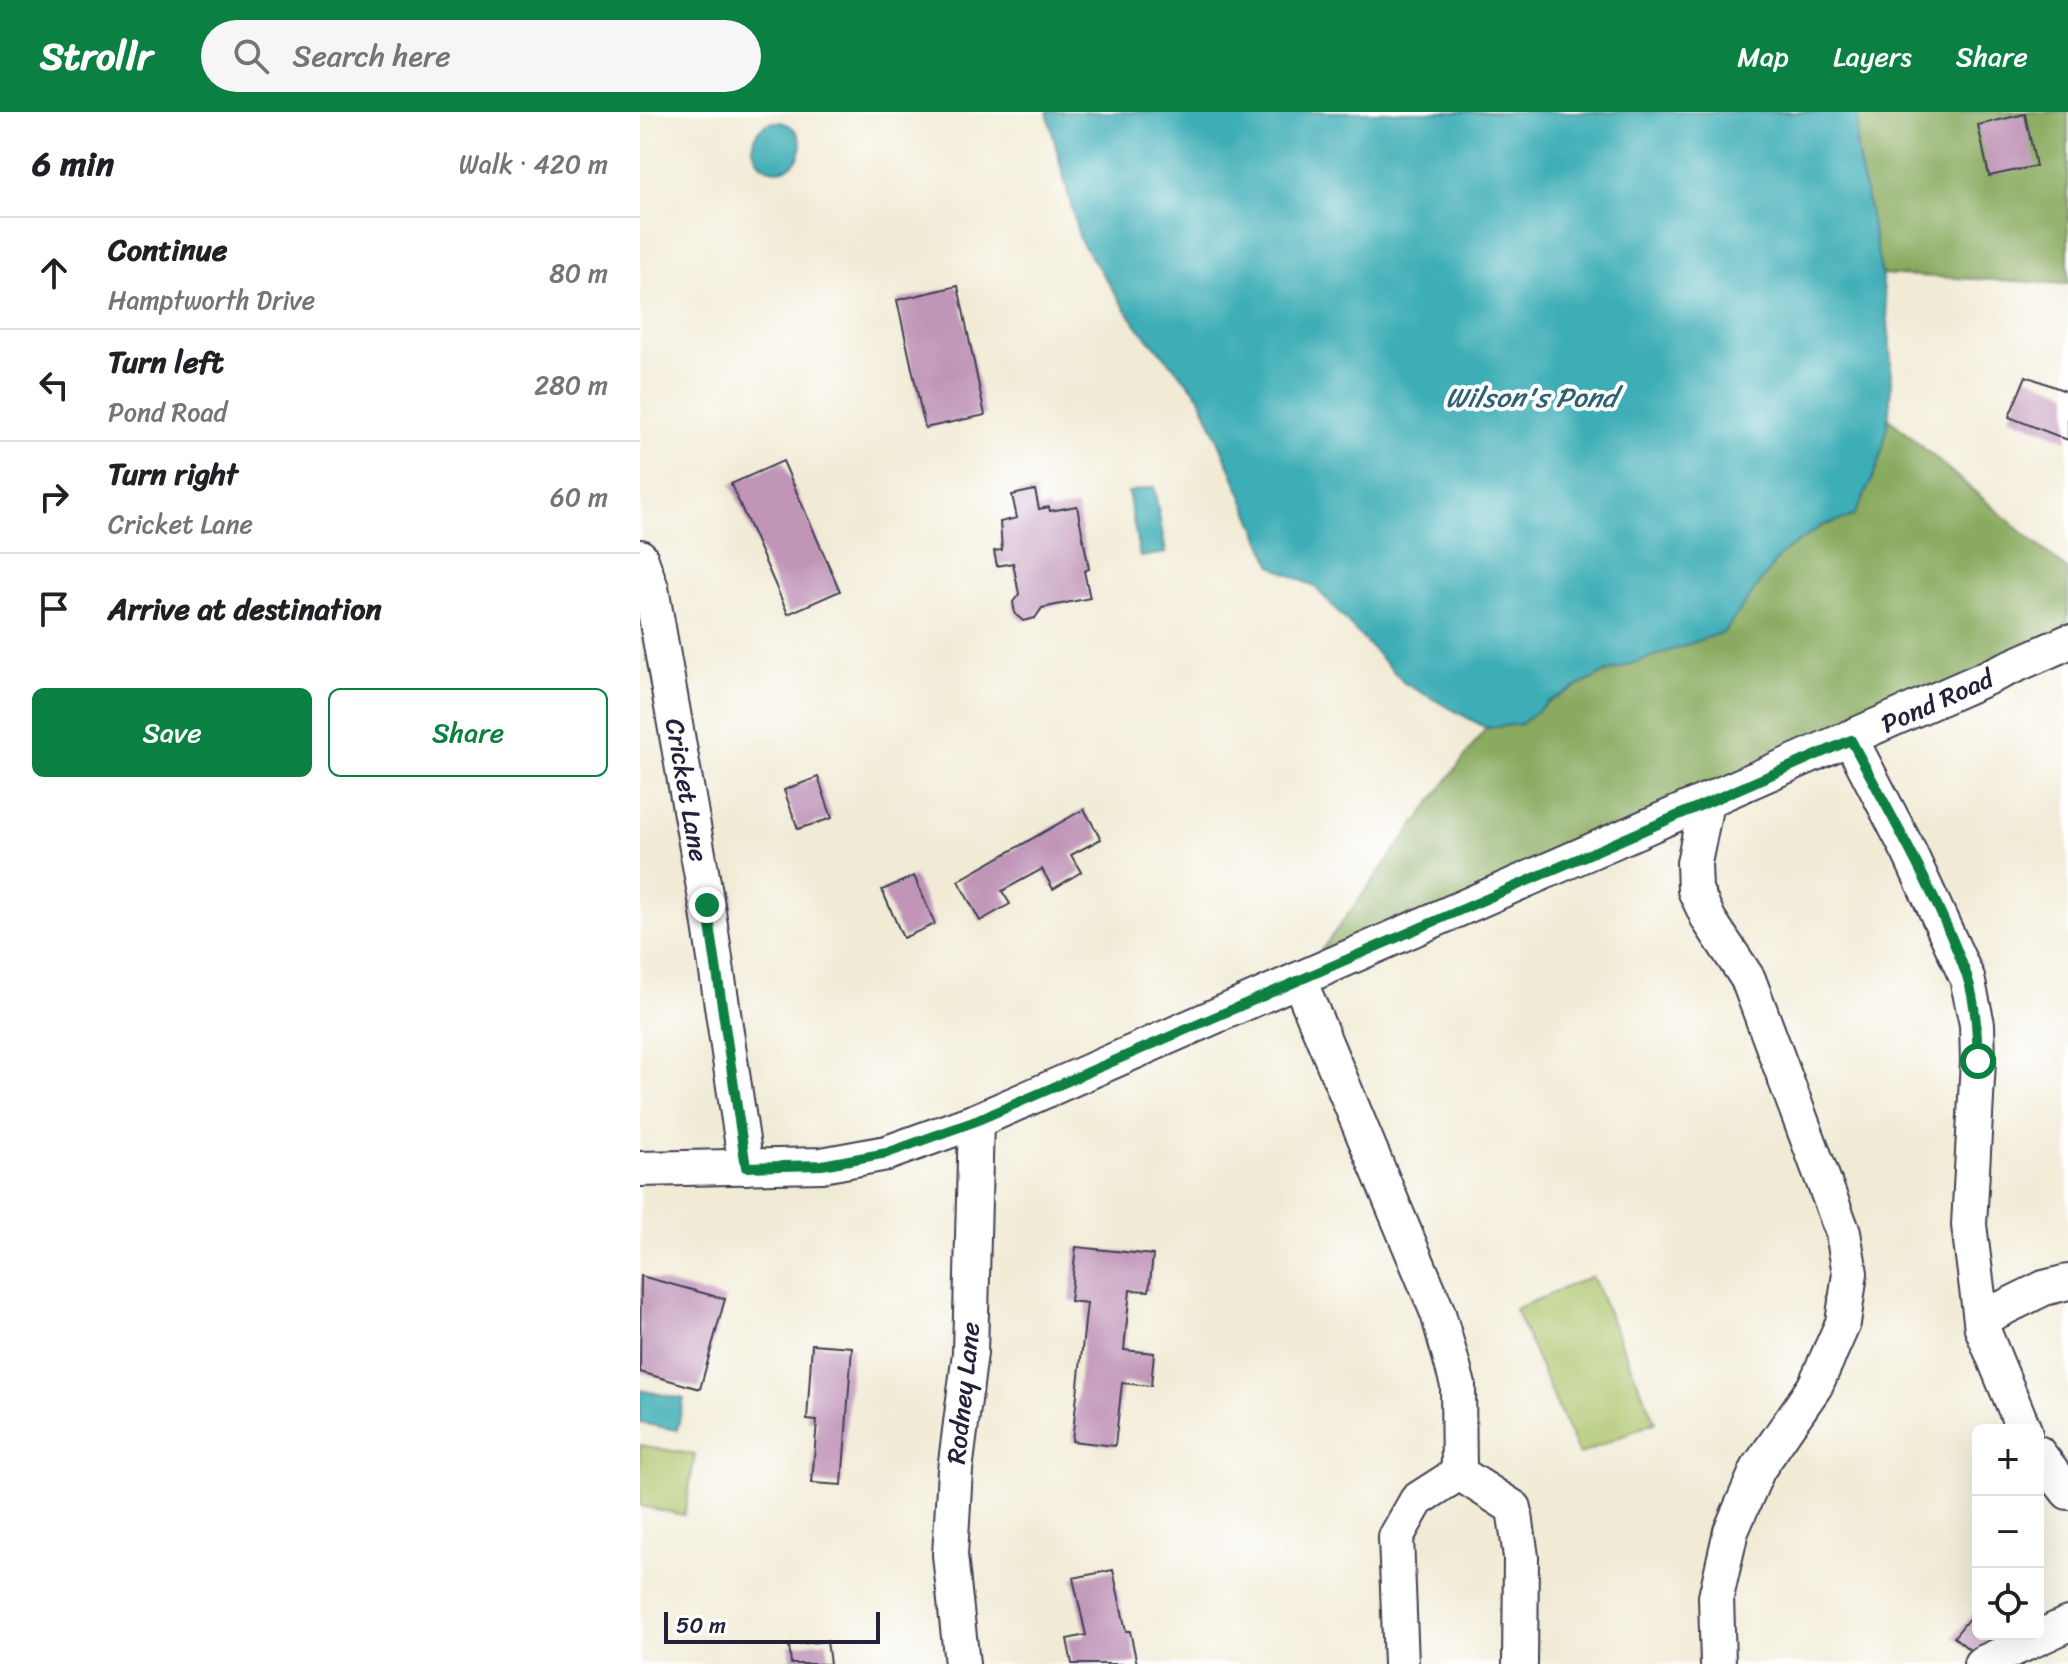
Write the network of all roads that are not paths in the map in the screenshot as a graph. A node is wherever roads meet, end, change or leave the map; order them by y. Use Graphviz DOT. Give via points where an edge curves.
graph roads {
  1 [pos="640,557"];
  2 [pos="2068,642"];
  3 [pos="1851,740"];
  4 [pos="1706,803"];
  5 [pos="1299,980"];
  6 [pos="976,1121"];
  7 [pos="746,1167"];
  8 [pos="640,1169"];
  9 [pos="2068,1282"];
  10 [pos="1981,1319"];
  11 [pos="2021,1424"];
  12 [pos="2044,1461"];
  13 [pos="1459,1473"];
  14 [pos="2068,1492"];
  15 [pos="2068,1624"];
  16 [pos="1720,1663"];
  17 [pos="962,1664"];
  18 [pos="1401,1664"];
  19 [pos="1520,1664"];
  20 [pos="1981,1664"];
  1 -- 7 [label="street, Cricket Lane" via="651,588 707,905"];
  2 -- 3 [label="street, Pond Road"];
  3 -- 4 [label="street, Pond Road"];
  3 -- 10 [label="street" via="1967,978 1978,1061 1969,1225"];
  4 -- 5 [label="street, Pond Road"];
  4 -- 16 [label="street" via="1694,863 1695,890 1748,979 1843,1233 1850,1273 1843,1323 1815,1386 1758,1469 1731,1531 1716,1597"];
  5 -- 6 [label="street, Pond Road"];
  5 -- 13 [label="street" via="1438,1313 1458,1385"];
  6 -- 7 [label="street, Pond Road" via="887,1153 822,1165"];
  6 -- 17 [label="street, Rodney Lane" via="970,1353 950,1555"];
  7 -- 8 [label="street, Pond Road"];
  9 -- 10 [label="street"];
  10 -- 11 [label="street"];
  12 -- 14 [label="street"];
  13 -- 18 [label="street" via="1417,1500 1396,1537"];
  13 -- 19 [label="street" via="1514,1508 1521,1557"];
  15 -- 20 [label="street"];
}
